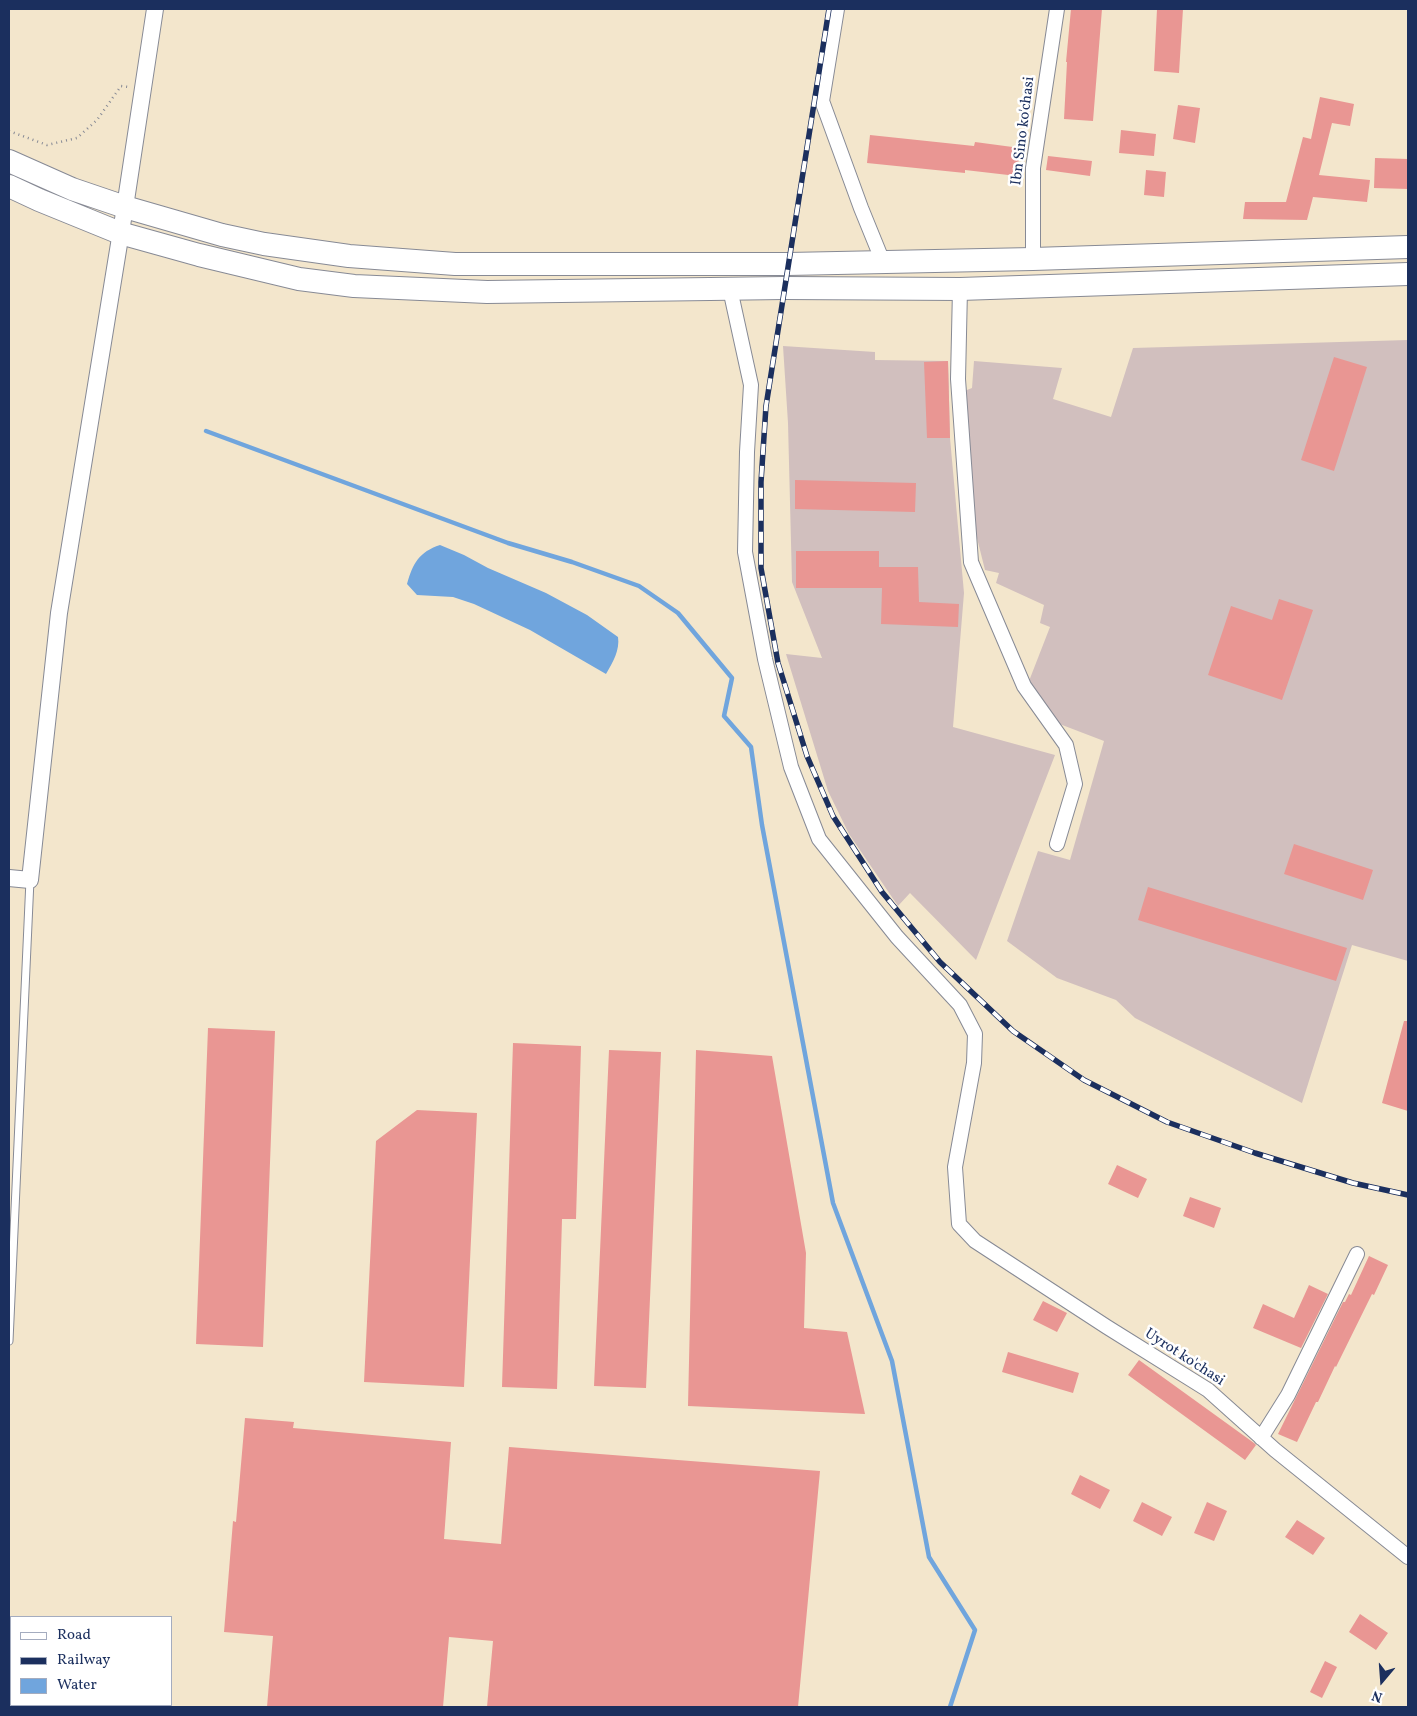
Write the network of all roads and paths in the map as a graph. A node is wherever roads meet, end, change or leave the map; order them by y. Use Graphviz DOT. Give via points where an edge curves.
graph roads {
  1 [pos="155,9"];
  2 [pos="837,9"];
  3 [pos="1058,9"];
  4 [pos="143,90"];
  5 [pos="9,130"];
  6 [pos="9,161"];
  7 [pos="9,186"];
  8 [pos="125,207"];
  9 [pos="120,233"];
  10 [pos="1408,247"];
  11 [pos="1172,254"];
  12 [pos="1032,259"];
  13 [pos="883,262"];
  14 [pos="1408,274"];
  15 [pos="1176,282"];
  16 [pos="730,289"];
  17 [pos="960,289"];
  18 [pos="1057,844"];
  19 [pos="9,878"];
  20 [pos="30,880"];
  21 [pos="1357,1254"];
  22 [pos="9,1341"];
  23 [pos="1261,1438"];
  24 [pos="1408,1557"];
  1 -- 4 [label="street"];
  2 -- 13 [label="street" via="822,101"];
  3 -- 12 [label="street, Ibn Sino ko'chasi" via="1033,168"];
  4 -- 5 [label="path" via="121,86 97,120 77,138 48,145"];
  4 -- 8 [label="street"];
  6 -- 8 [label="highway"];
  7 -- 9 [label="highway"];
  8 -- 9 [label="street"];
  8 -- 13 [label="highway" via="264,244 349,256 445,264"];
  9 -- 16 [label="highway" via="299,279 354,286 487,292"];
  9 -- 20 [label="street" via="59,613"];
  10 -- 11 [label="highway"];
  11 -- 12 [label="highway"];
  11 -- 15 [label="highway"];
  12 -- 13 [label="highway"];
  14 -- 15 [label="highway"];
  15 -- 17 [label="highway"];
  16 -- 17 [label="highway"];
  16 -- 23 [label="street, Uyrot ko'chasi" via="751,384 745,552 765,659 791,767 820,839 897,938 960,1004 975,1034 974,1063 955,1167 959,1224 975,1241 1208,1390"];
  17 -- 18 [label="street" via="958,379 971,562 1024,686 1066,746 1075,784"];
  19 -- 20 [label="street"];
  20 -- 22 [label="lane"];
  21 -- 23 [label="street" via="1288,1395"];
  23 -- 24 [label="street, Uyrot ko'chasi"];
}
